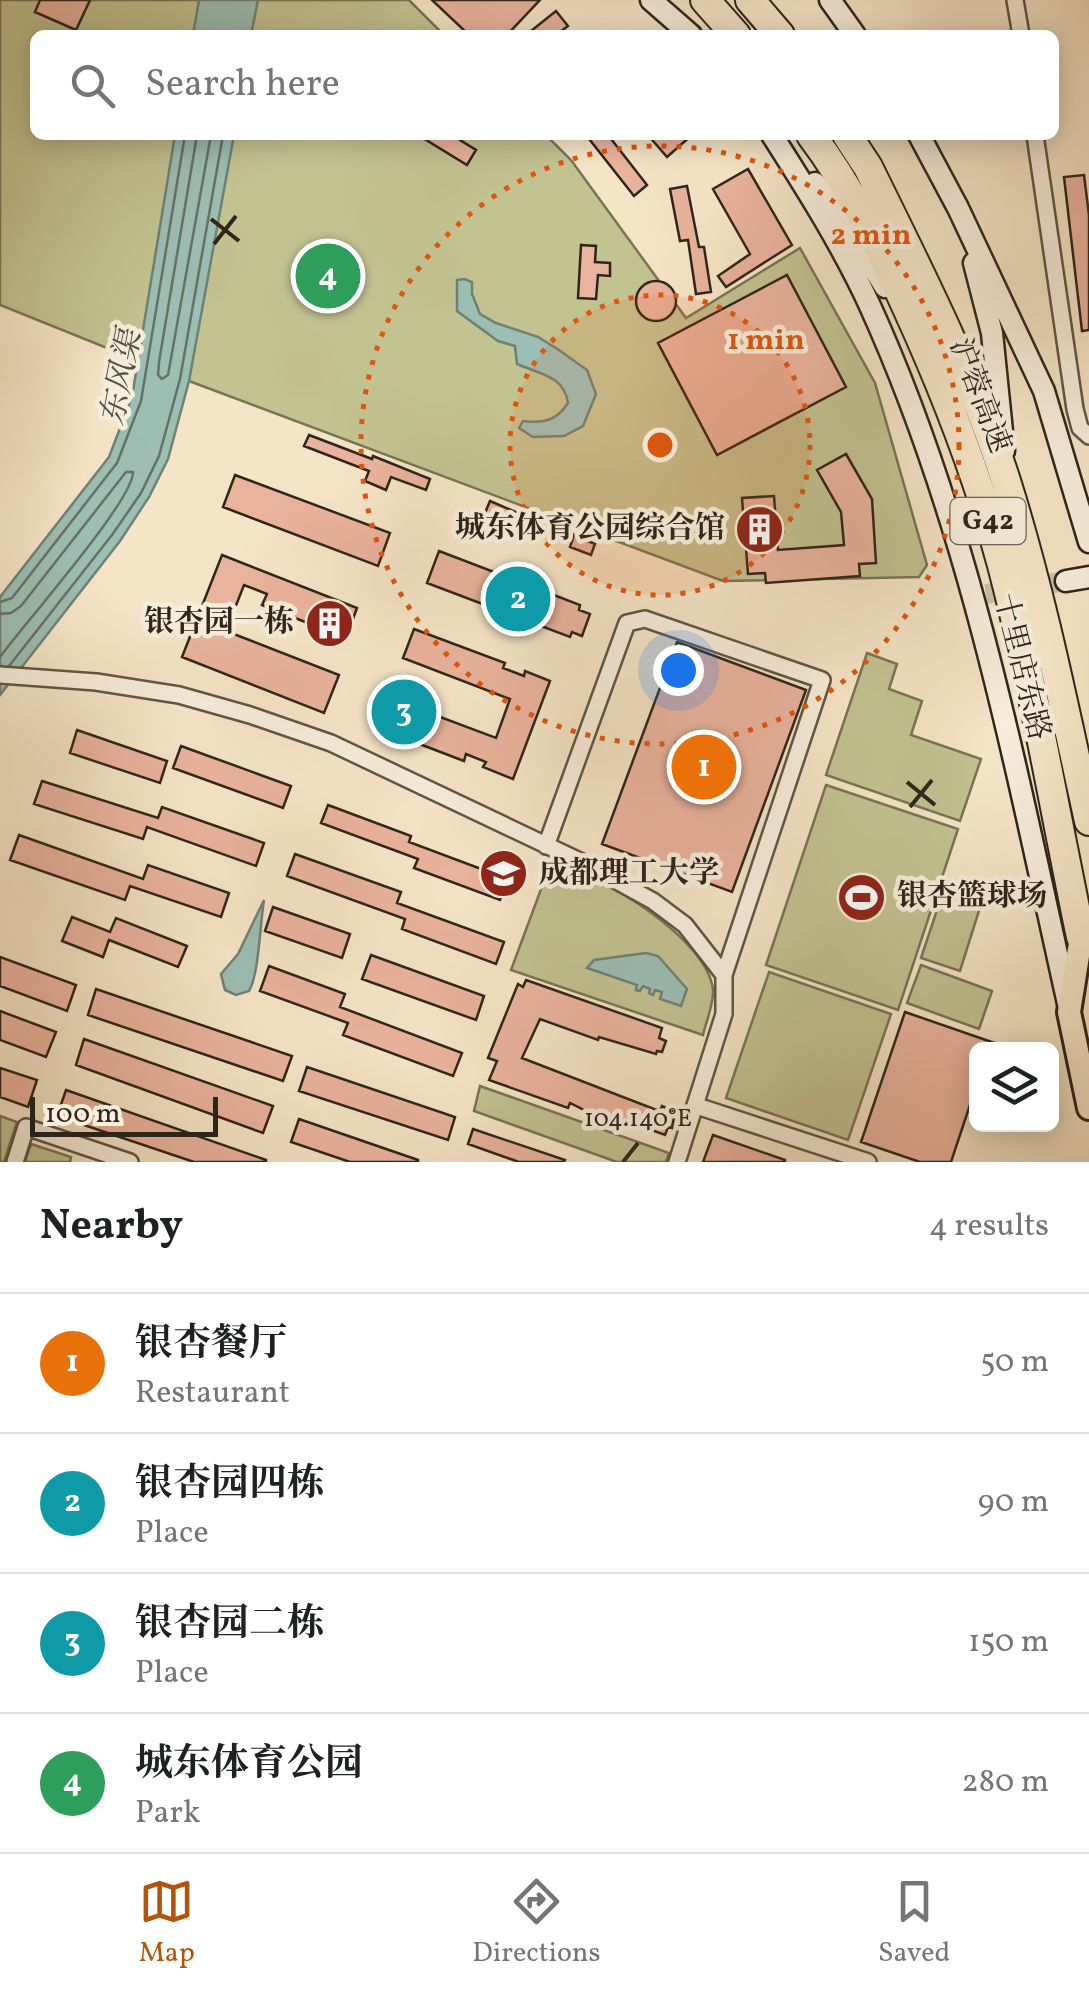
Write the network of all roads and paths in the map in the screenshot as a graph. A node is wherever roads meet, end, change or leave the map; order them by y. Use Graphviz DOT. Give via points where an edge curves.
graph roads {
  1 [pos="651,0"];
  2 [pos="705,0"];
  3 [pos="750,0"];
  4 [pos="830,0"];
  5 [pos="1016,0"];
  6 [pos="685,30"];
  7 [pos="732,30"];
  8 [pos="776,30"];
  9 [pos="852,30"];
  10 [pos="1019,30"];
  11 [pos="777,140"];
  12 [pos="778,140"];
  13 [pos="814,140"];
  14 [pos="850,140"];
  15 [pos="923,140"];
  16 [pos="1036,140"];
  17 [pos="954,202"];
  18 [pos="948,403"];
  19 [pos="1089,436"];
  20 [pos="1007,483"];
  21 [pos="1089,542"];
  22 [pos="1089,577"];
  23 [pos="1066,581"];
  24 [pos="8,676"];
  25 [pos="1089,821"];
  26 [pos="546,846"];
  27 [pos="1081,937"];
  28 [pos="724,974"];
  29 [pos="1089,984"];
  30 [pos="1070,1012"];
  31 [pos="697,1106"];
  32 [pos="1089,1108"];
  33 [pos="845,1158"];
  34 [pos="15,1162"];
  35 [pos="130,1162"];
  36 [pos="677,1162"];
  37 [pos="868,1162"];
  1 -- 6 [label="street"];
  2 -- 7 [label="highway"];
  3 -- 8 [label="highway"];
  4 -- 9 [label="street"];
  5 -- 10 [label="street"];
  11 -- 30 [label="street, 十里店东路" via="870,305 979,595"];
  12 -- 18 [label="street" via="845,221"];
  13 -- 18 [label="highway, 沪蓉高速 / G42" via="876,239"];
  14 -- 20 [label="highway, 沪蓉高速 / G42" via="960,359"];
  15 -- 17 [label="street"];
  16 -- 19 [label="street" via="1076,410"];
  17 -- 20 [label="street" via="992,332"];
  17 -- 21 [label="street" via="1044,391"];
  18 -- 27 [label="highway, 沪蓉高速 / G42" via="1002,564"];
  20 -- 25 [label="highway, 沪蓉高速 / G42"];
  22 -- 23 [label="street"];
  24 -- 26 [label="street" via="179,695 250,715 330,743"];
  26 -- 28 [label="street" via="676,916"];
  26 -- 28 [label="street" via="626,624 645,619 822,680"];
  27 -- 29 [label="main road"];
  27 -- 30 [label="main road"];
  28 -- 31 [label="street" via="724,1014"];
  30 -- 32 [label="main road"];
  31 -- 33 [label="street"];
  31 -- 36 [label="street"];
  33 -- 37 [label="street"];
  34 -- 35 [label="street" via="26,1128"];
}
